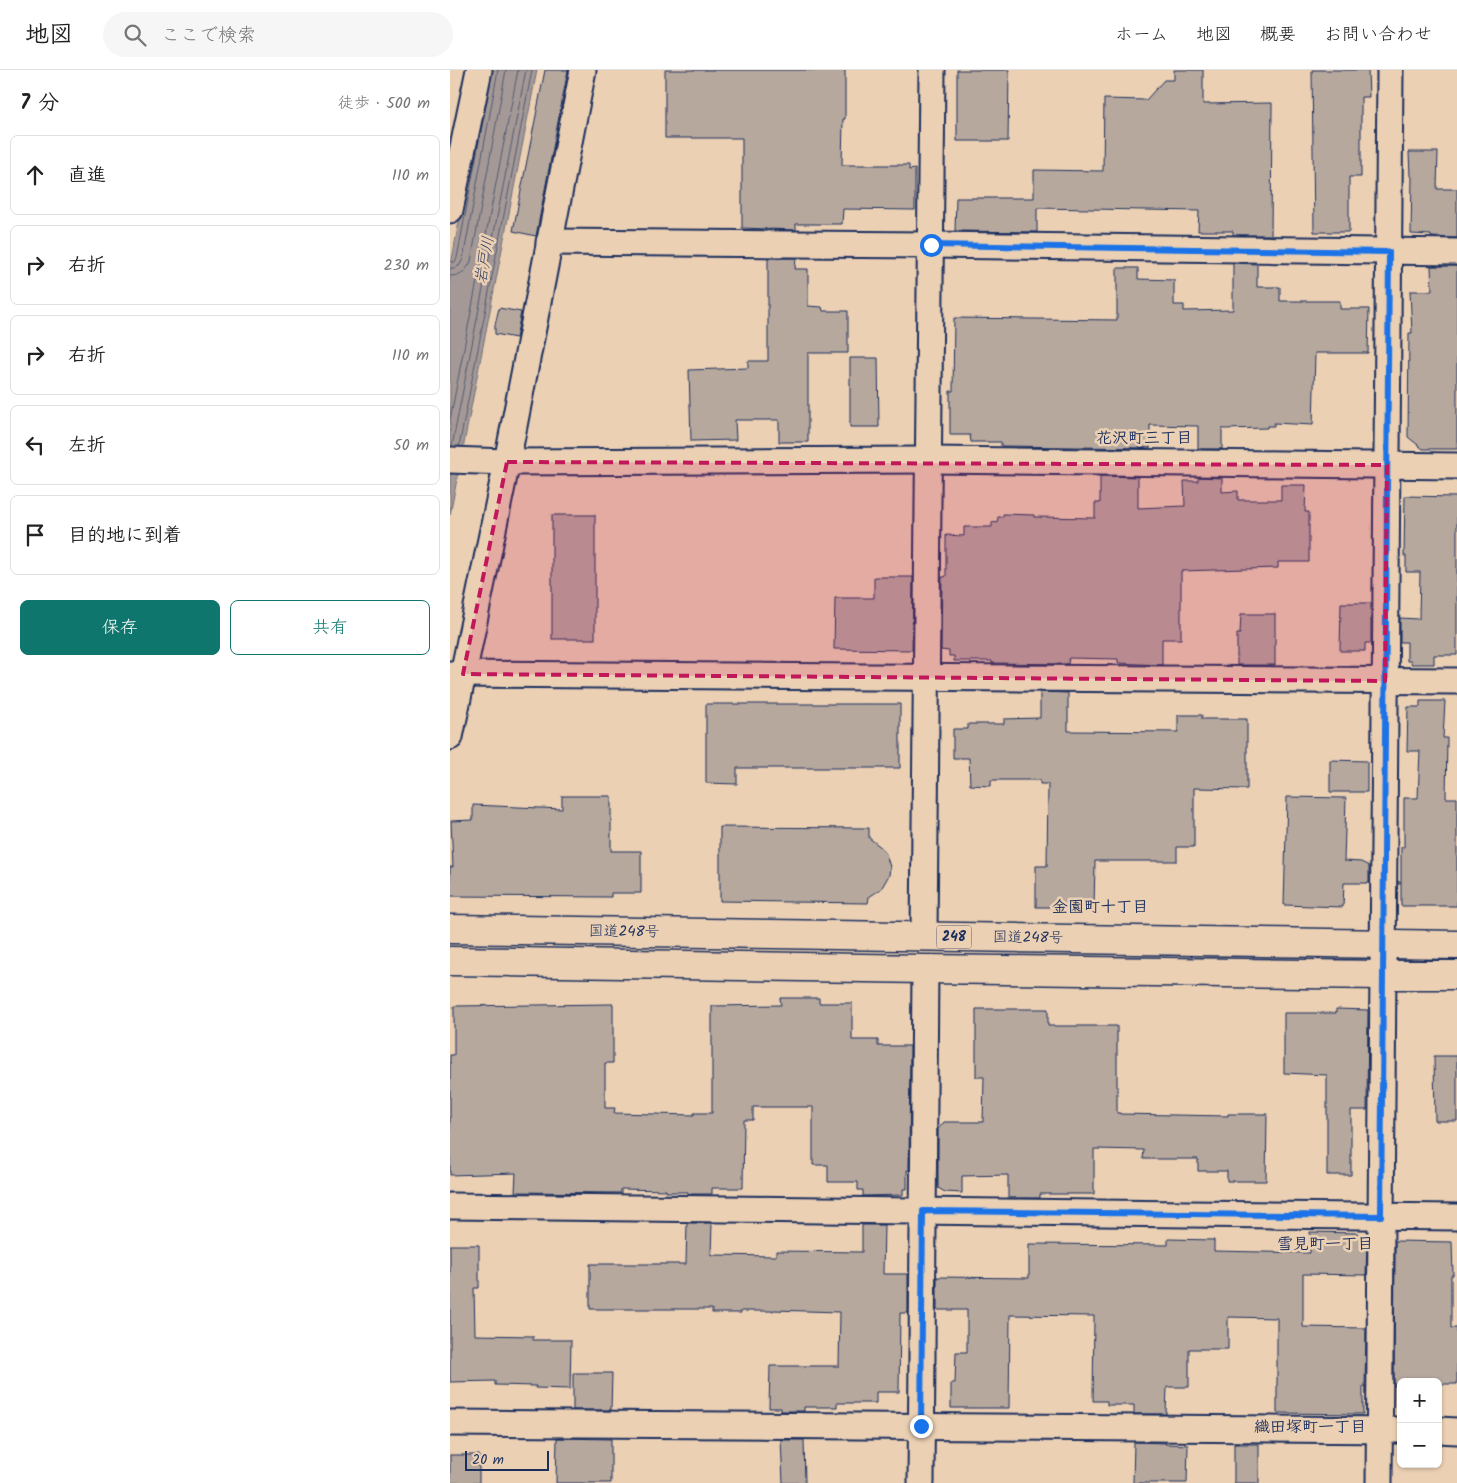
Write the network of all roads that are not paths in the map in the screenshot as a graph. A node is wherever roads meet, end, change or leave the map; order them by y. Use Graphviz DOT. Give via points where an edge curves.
graph roads {
  1 [pos="479,70"];
  2 [pos="583,70"];
  3 [pos="932,70"];
  4 [pos="1390,70"];
  5 [pos="450,210"];
  6 [pos="549,242"];
  7 [pos="931,245"];
  8 [pos="1389,252"];
  9 [pos="1457,252"];
  10 [pos="929,460"];
  11 [pos="458,461"];
  12 [pos="507,462"];
  13 [pos="1387,465"];
  14 [pos="1457,466"];
  15 [pos="456,674"];
  16 [pos="927,678"];
  17 [pos="1385,681"];
  18 [pos="1457,682"];
  19 [pos="450,737"];
  20 [pos="450,929"];
  21 [pos="924,936"];
  22 [pos="1383,945"];
  23 [pos="1457,945"];
  24 [pos="450,961"];
  25 [pos="924,970"];
  26 [pos="1383,975"];
  27 [pos="1457,975"];
  28 [pos="450,1206"];
  29 [pos="923,1211"];
  30 [pos="1381,1216"];
  31 [pos="1457,1217"];
  32 [pos="450,1423"];
  33 [pos="921,1426"];
  34 [pos="1390,1430"];
  35 [pos="1442,1430"];
  36 [pos="1457,1431"];
  37 [pos="921,1483"];
  38 [pos="1379,1483"];
  1 -- 5 [label="street"];
  2 -- 6 [label="street"];
  3 -- 7 [label="street"];
  4 -- 8 [label="street"];
  6 -- 7 [label="street"];
  6 -- 12 [label="street"];
  7 -- 8 [label="street"];
  7 -- 10 [label="street"];
  8 -- 9 [label="street"];
  8 -- 13 [label="street"];
  10 -- 12 [label="street"];
  10 -- 13 [label="street"];
  10 -- 16 [label="street"];
  11 -- 12 [label="street"];
  12 -- 15 [label="street"];
  13 -- 14 [label="street"];
  13 -- 17 [label="street"];
  15 -- 16 [label="street"];
  15 -- 19 [label="street"];
  16 -- 17 [label="street"];
  16 -- 21 [label="street"];
  17 -- 18 [label="street"];
  17 -- 22 [label="street"];
  20 -- 21 [label="highway, 国道248号 / 248"];
  21 -- 22 [label="highway, 国道248号 / 248"];
  22 -- 23 [label="highway, 国道248号 / 248"];
  22 -- 26 [label="street"];
  24 -- 25 [label="highway, 248"];
  25 -- 26 [label="highway, 248"];
  25 -- 29 [label="street"];
  26 -- 27 [label="highway, 248"];
  26 -- 30 [label="street"];
  28 -- 29 [label="street"];
  29 -- 30 [label="street"];
  29 -- 33 [label="street"];
  30 -- 31 [label="street"];
  30 -- 34 [label="street"];
  32 -- 33 [label="street"];
  33 -- 34 [label="street"];
  33 -- 37 [label="street"];
  34 -- 38 [label="street"];
  35 -- 36 [label="street"];
}
